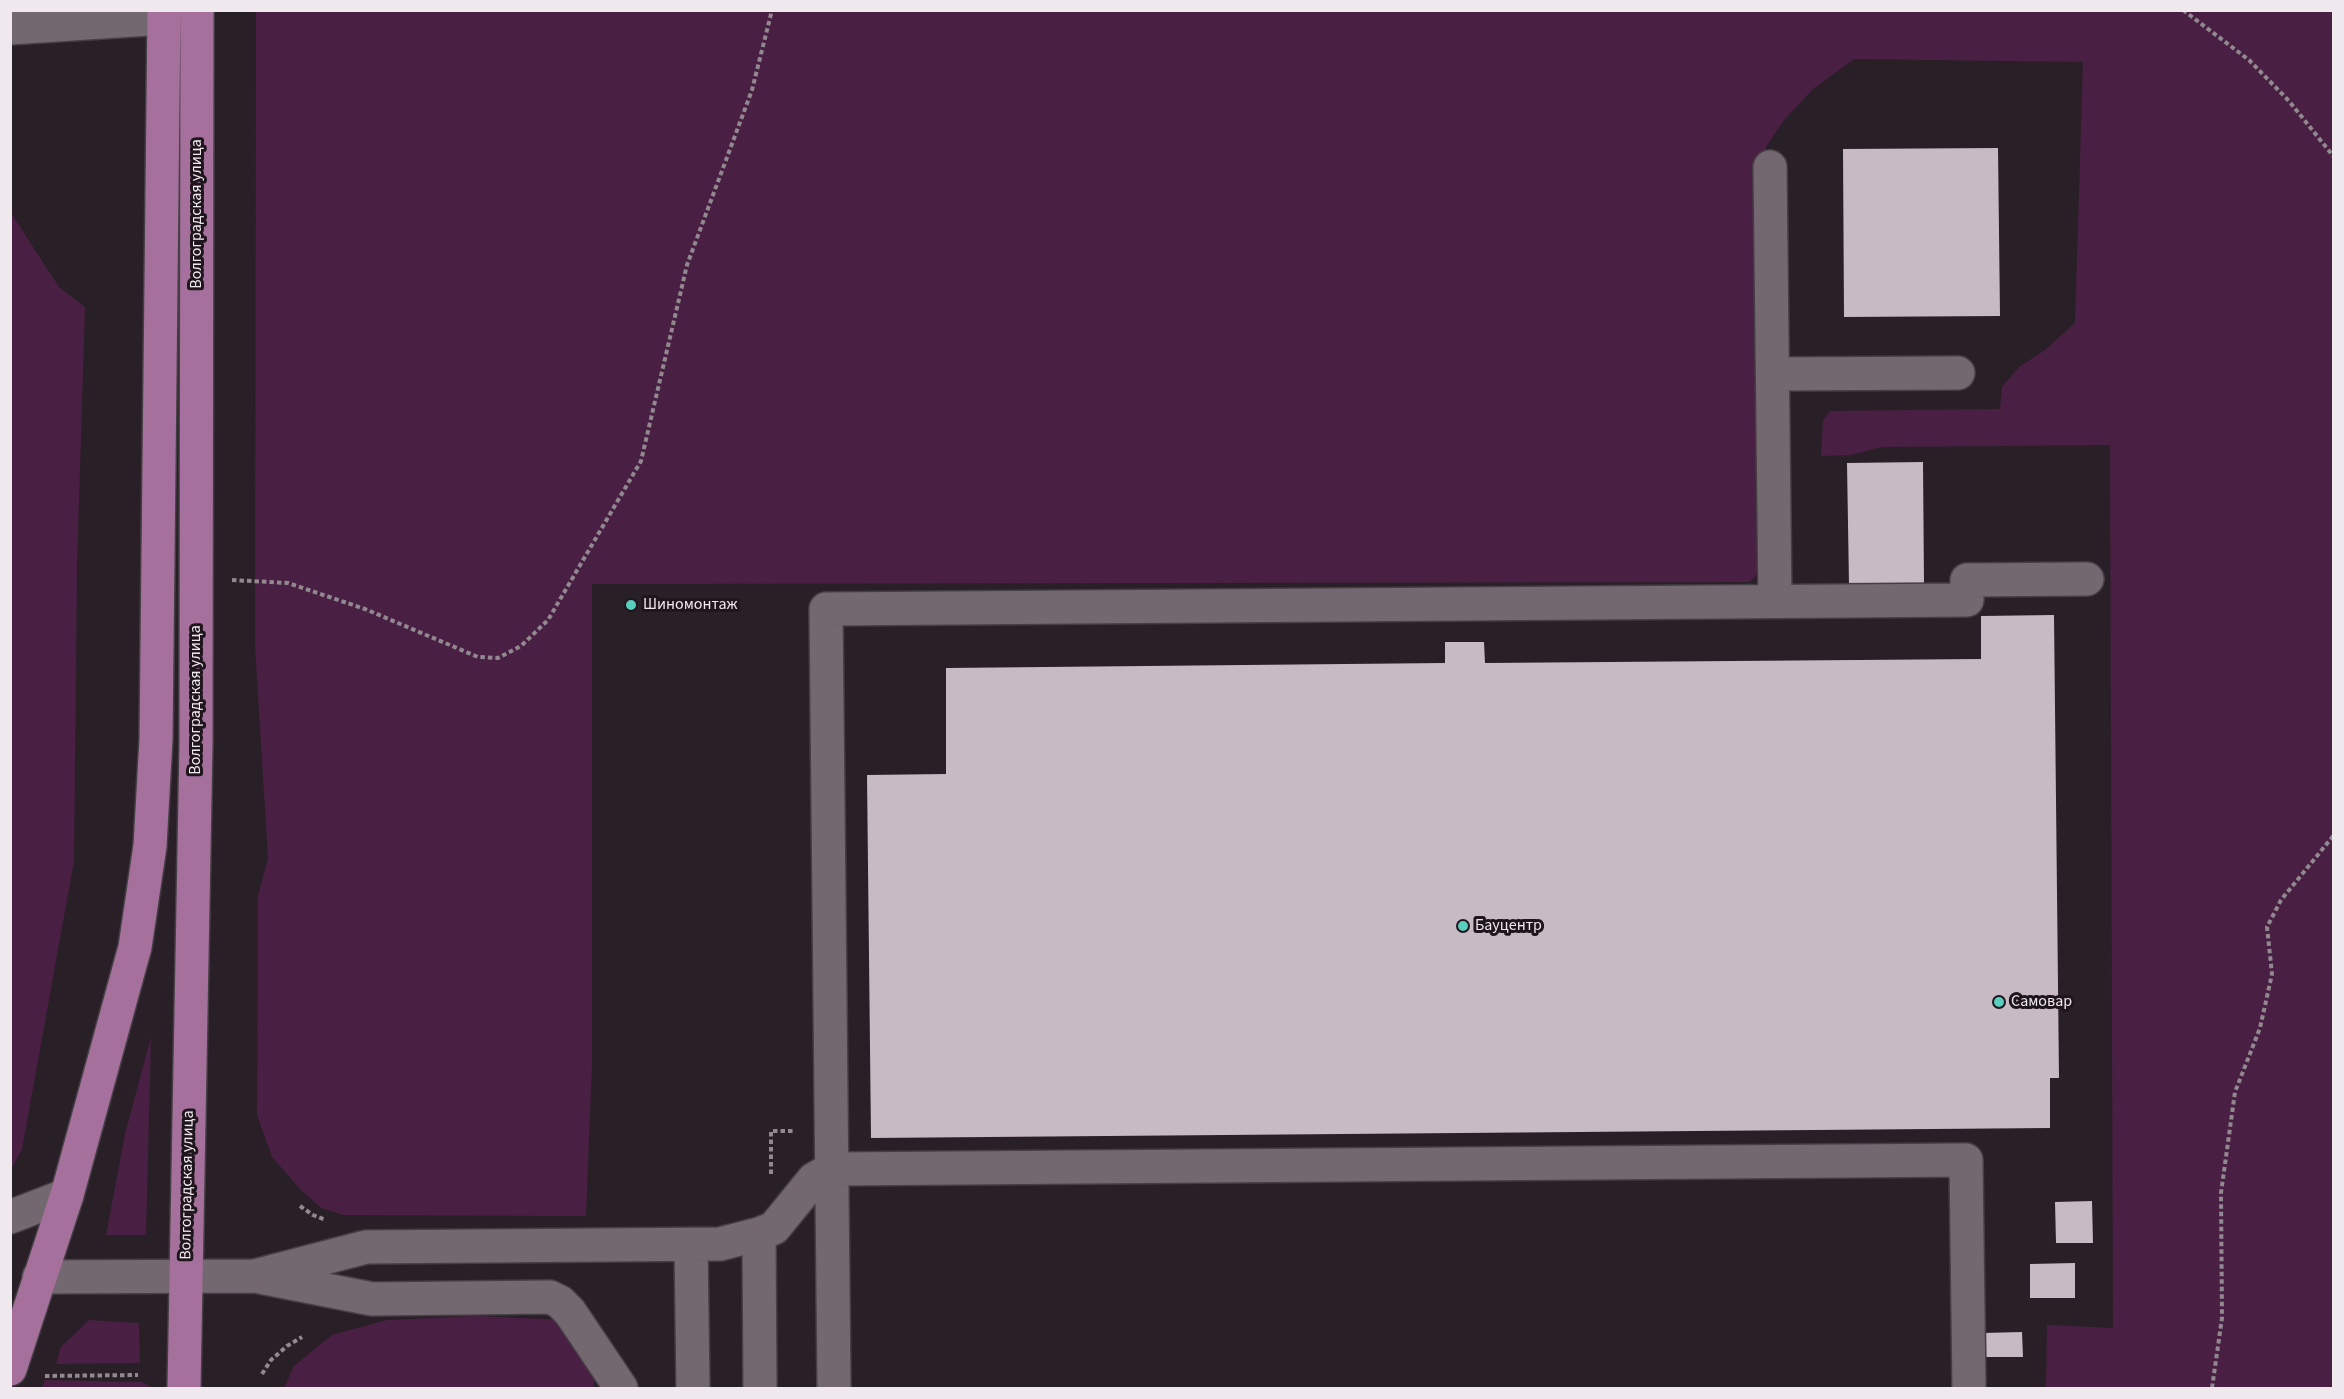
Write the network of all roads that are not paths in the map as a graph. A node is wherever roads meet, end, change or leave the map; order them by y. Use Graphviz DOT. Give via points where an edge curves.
graph roads {
  1 [pos="197,10"];
  2 [pos="164,14"];
  3 [pos="10,28"];
  4 [pos="1770,167"];
  5 [pos="1958,373"];
  6 [pos="1773,374"];
  7 [pos="2087,579"];
  8 [pos="1775,601"];
  9 [pos="832,1169"];
  10 [pos="67,1195"];
  11 [pos="10,1217"];
  12 [pos="759,1234"];
  13 [pos="691,1245"];
  14 [pos="186,1276"];
  15 [pos="255,1276"];
  16 [pos="39,1277"];
  17 [pos="22,1372"];
  18 [pos="184,1389"];
  19 [pos="621,1389"];
  20 [pos="693,1389"];
  21 [pos="760,1389"];
  22 [pos="834,1389"];
  23 [pos="1969,1389"];
  1 -- 14 [label="main road, Волгоградская улица" via="196,743"];
  2 -- 3 [label="street"];
  2 -- 10 [label="main road, Волгоградская улица" via="156,739 150,846 135,947"];
  4 -- 6 [label="street"];
  5 -- 6 [label="street"];
  6 -- 8 [label="street"];
  7 -- 8 [label="street" via="1967,580 1967,600"];
  8 -- 9 [label="street" via="826,609"];
  9 -- 12 [label="street" via="813,1179 774,1228"];
  9 -- 22 [label="street"];
  9 -- 23 [label="street" via="1966,1160"];
  10 -- 11 [label="street"];
  10 -- 16 [label="main road, Волгоградская улица"];
  12 -- 13 [label="street" via="720,1244"];
  12 -- 21 [label="street"];
  13 -- 15 [label="street" via="366,1247"];
  13 -- 20 [label="street"];
  14 -- 15 [label="street"];
  14 -- 16 [label="street"];
  14 -- 18 [label="main road, Волгоградская улица"];
  15 -- 19 [label="street" via="372,1299 550,1297 570,1312"];
  16 -- 17 [label="main road, Волгоградская улица"];
}
